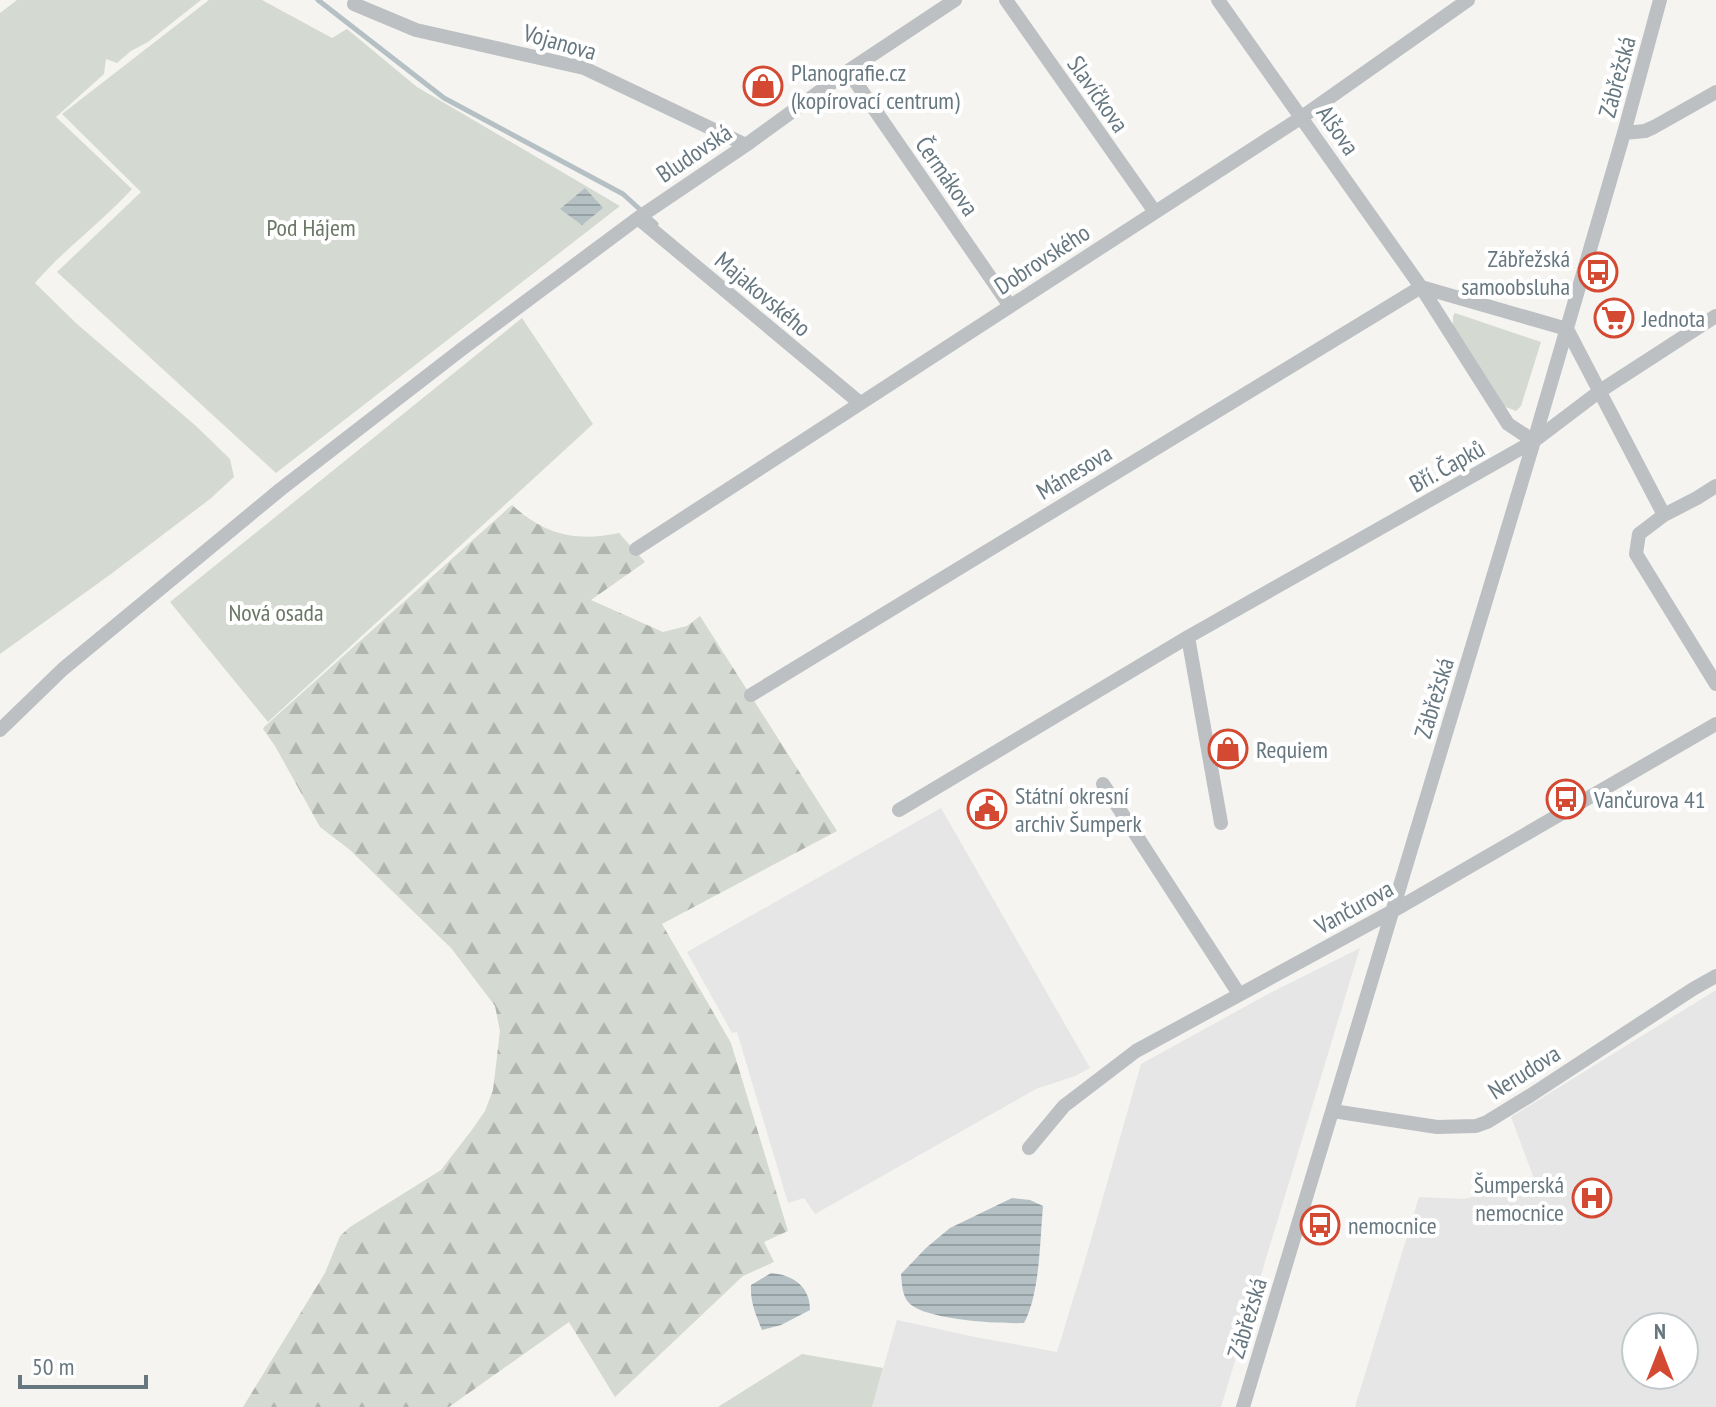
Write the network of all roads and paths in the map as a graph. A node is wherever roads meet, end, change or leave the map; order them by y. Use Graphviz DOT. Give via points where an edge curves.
graph roads {
  1 [pos="955,0"];
  2 [pos="1006,0"];
  3 [pos="1218,0"];
  4 [pos="1468,0"];
  5 [pos="1660,0"];
  6 [pos="354,4"];
  7 [pos="848,71"];
  8 [pos="1716,92"];
  9 [pos="1302,117"];
  10 [pos="1624,133"];
  11 [pos="746,145"];
  12 [pos="1155,212"];
  13 [pos="638,218"];
  14 [pos="1421,287"];
  15 [pos="1010,306"];
  16 [pos="1716,316"];
  17 [pos="1567,329"];
  18 [pos="1600,391"];
  19 [pos="860,403"];
  20 [pos="1534,441"];
  21 [pos="1716,486"];
  22 [pos="1664,515"];
  23 [pos="636,549"];
  24 [pos="1188,637"];
  25 [pos="1716,684"];
  26 [pos="751,695"];
  27 [pos="1716,724"];
  28 [pos="0,730"];
  29 [pos="1103,784"];
  30 [pos="899,810"];
  31 [pos="1221,823"];
  32 [pos="1393,911"];
  33 [pos="1716,976"];
  34 [pos="1239,994"];
  35 [pos="1333,1111"];
  36 [pos="1029,1148"];
  37 [pos="1243,1407"];
  1 -- 7 [label="street, Bludovská"];
  2 -- 12 [label="street, Slavíčkova"];
  3 -- 9 [label="street, Alšova"];
  4 -- 9 [label="street, Dobrovského"];
  5 -- 10 [label="street, Zábřežská"];
  6 -- 11 [label="street, Vojanova" via="416,30 584,68"];
  7 -- 11 [label="street, Bludovská"];
  7 -- 15 [label="street, Čermákova"];
  8 -- 10 [label="street" via="1654,127"];
  9 -- 12 [label="street, Dobrovského"];
  9 -- 14 [label="street, Alšova"];
  10 -- 17 [label="street, Zábřežská"];
  11 -- 13 [label="street, Bludovská"];
  12 -- 15 [label="street, Dobrovského"];
  13 -- 19 [label="street, Majakovského"];
  13 -- 28 [label="street, Bludovská" via="281,489 63,669"];
  14 -- 17 [label="street"];
  14 -- 20 [label="street, Alšova" via="1508,424"];
  14 -- 26 [label="street, Mánesova"];
  15 -- 19 [label="street, Dobrovského"];
  16 -- 18 [label="street, Bří. Čapků"];
  17 -- 18 [label="street"];
  17 -- 20 [label="street, Zábřežská"];
  18 -- 20 [label="street, Bří. Čapků"];
  18 -- 22 [label="street"];
  19 -- 23 [label="street, Dobrovského"];
  20 -- 24 [label="street, Bří. Čapků"];
  20 -- 32 [label="street, Zábřežská"];
  21 -- 22 [label="street"];
  22 -- 25 [label="street" via="1639,534 1636,554"];
  24 -- 30 [label="street, Bří. Čapků"];
  24 -- 31 [label="street"];
  27 -- 32 [label="street, Vančurova"];
  29 -- 34 [label="street"];
  32 -- 34 [label="street, Vančurova"];
  32 -- 35 [label="street, Zábřežská"];
  33 -- 35 [label="street, Nerudova" via="1476,1126 1437,1127"];
  34 -- 36 [label="street, Vančurova" via="1136,1051 1064,1106"];
  35 -- 37 [label="street, Zábřežská"];
}
